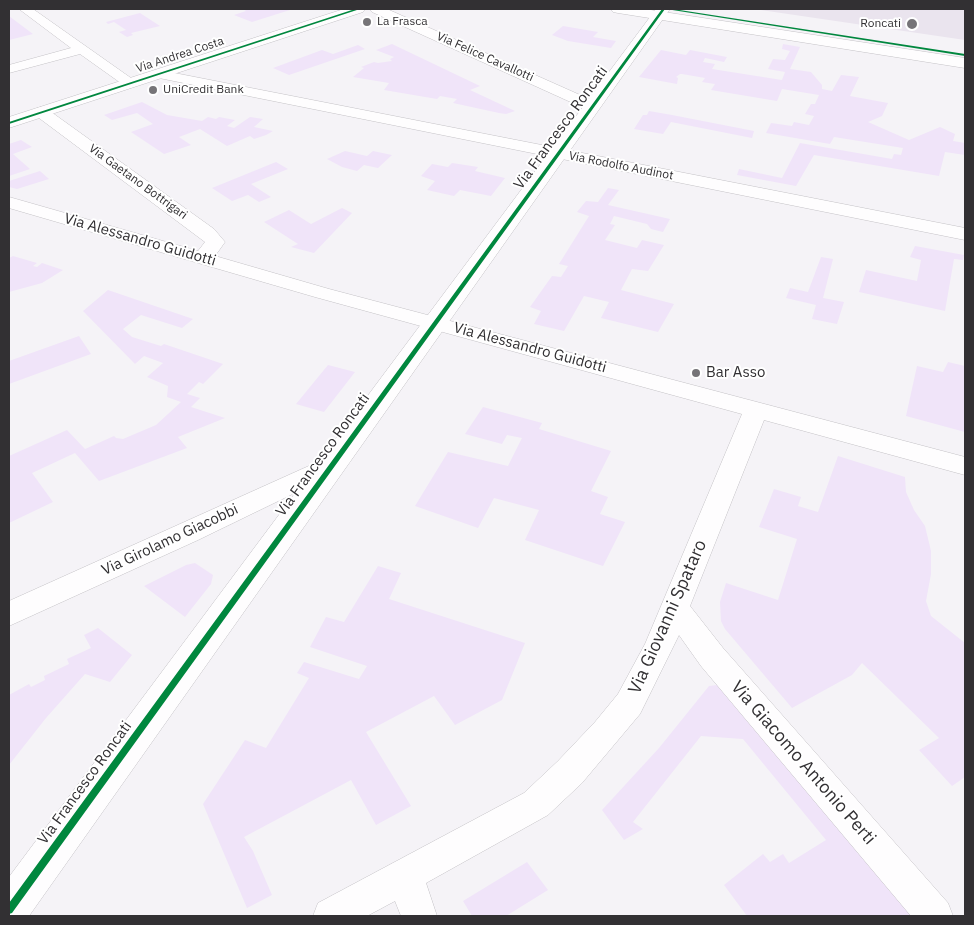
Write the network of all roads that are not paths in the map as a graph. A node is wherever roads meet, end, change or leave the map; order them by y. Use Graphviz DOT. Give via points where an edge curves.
graph roads {
  1 [pos="26,9"];
  2 [pos="358,9"];
  3 [pos="377,9"];
  4 [pos="618,9"];
  5 [pos="713,9"];
  6 [pos="660,12"];
  7 [pos="965,47"];
  8 [pos="83,49"];
  9 [pos="965,63"];
  10 [pos="9,69"];
  11 [pos="159,74"];
  12 [pos="130,83"];
  13 [pos="592,106"];
  14 [pos="41,112"];
  15 [pos="10,122"];
  16 [pos="558,154"];
  17 [pos="9,202"];
  18 [pos="965,234"];
  19 [pos="203,258"];
  20 [pos="434,323"];
  21 [pos="756,410"];
  22 [pos="331,465"];
  23 [pos="965,466"];
  24 [pos="675,608"];
  25 [pos="9,614"];
  26 [pos="406,874"];
  27 [pos="9,910"];
  28 [pos="332,916"];
  29 [pos="419,916"];
  30 [pos="935,916"];
  1 -- 8 [label="street"];
  2 -- 11 [label="main road, Via Andrea Costa"];
  3 -- 13 [label="street, Via Felice Cavallotti"];
  4 -- 6 [label="main road"];
  5 -- 7 [label="main road"];
  6 -- 9 [label="main road"];
  6 -- 13 [label="main road, Via Francesco Roncati"];
  8 -- 10 [label="street"];
  8 -- 12 [label="street"];
  11 -- 12 [label="main road, Via Andrea Costa"];
  11 -- 16 [label="street, Via Rodolfo Audinot"];
  12 -- 14 [label="main road, Via Andrea Costa"];
  13 -- 16 [label="main road, Via Francesco Roncati"];
  14 -- 15 [label="main road, Via Andrea Costa"];
  14 -- 19 [label="street, Via Gaetano Bottrigari" via="207,233 215,242"];
  16 -- 18 [label="street, Via Rodolfo Audinot"];
  16 -- 20 [label="main road, Via Francesco Roncati"];
  17 -- 19 [label="street, Via Alessandro Guidotti"];
  19 -- 20 [label="street, Via Alessandro Guidotti"];
  20 -- 21 [label="street, Via Alessandro Guidotti"];
  20 -- 22 [label="main road, Via Francesco Roncati"];
  21 -- 23 [label="street, Via Alessandro Guidotti"];
  21 -- 24 [label="street, Via Giovanni Spataro"];
  22 -- 25 [label="street, Via Girolamo Giacobbi"];
  22 -- 27 [label="main road, Via Francesco Roncati"];
  24 -- 26 [label="street, Via Giovanni Spataro" via="655,656 629,704 570,772 536,804"];
  24 -- 30 [label="street, Via Giacomo Antonio Perti" via="712,657"];
  26 -- 28 [label="street, Via Giovanni Spataro"];
  26 -- 29 [label="street"];
}
